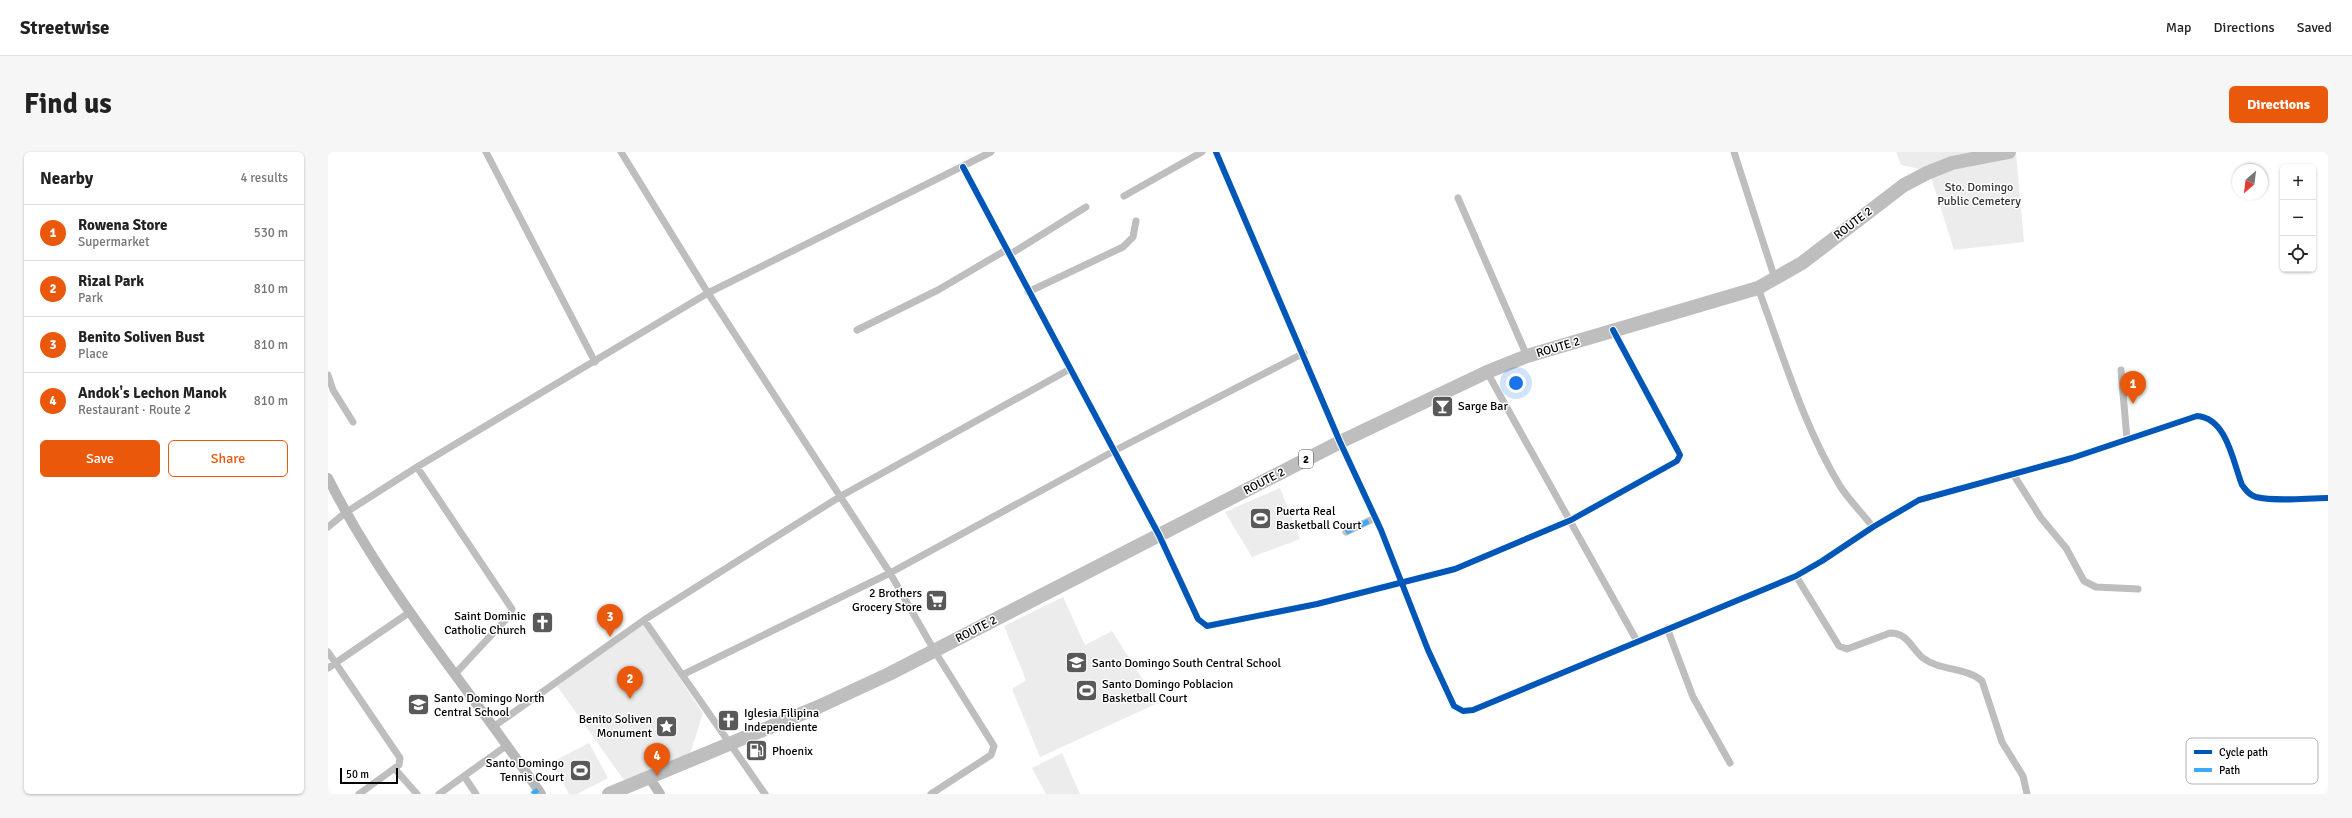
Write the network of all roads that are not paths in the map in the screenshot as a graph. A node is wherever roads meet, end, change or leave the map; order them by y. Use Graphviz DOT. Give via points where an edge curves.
graph roads {
  1 [pos="486,152"];
  2 [pos="621,152"];
  3 [pos="991,152"];
  4 [pos="1202,152"];
  5 [pos="1216,152"];
  6 [pos="1734,152"];
  7 [pos="2009,152"];
  8 [pos="963,167"];
  9 [pos="1124,196"];
  10 [pos="1458,198"];
  11 [pos="1086,208"];
  12 [pos="1136,221"];
  13 [pos="1008,253"];
  14 [pos="1775,279"];
  15 [pos="1758,288"];
  16 [pos="1028,292"];
  17 [pos="708,293"];
  18 [pos="857,330"];
  19 [pos="1613,330"];
  20 [pos="1304,353"];
  21 [pos="1527,356"];
  22 [pos="595,362"];
  23 [pos="1070,369"];
  24 [pos="2121,370"];
  25 [pos="1487,372"];
  26 [pos="328,375"];
  27 [pos="353,422"];
  28 [pos="2127,439"];
  29 [pos="1340,442"];
  30 [pos="1114,451"];
  31 [pos="417,467"];
  32 [pos="2013,474"];
  33 [pos="328,478"];
  34 [pos="841,496"];
  35 [pos="2328,498"];
  36 [pos="345,512"];
  37 [pos="1375,518"];
  38 [pos="1571,520"];
  39 [pos="328,526"];
  40 [pos="1873,527"];
  41 [pos="1346,532"];
  42 [pos="1158,535"];
  43 [pos="890,573"];
  44 [pos="1796,576"];
  45 [pos="1402,584"];
  46 [pos="2138,589"];
  47 [pos="410,612"];
  48 [pos="644,620"];
  49 [pos="1667,628"];
  50 [pos="1637,641"];
  51 [pos="934,650"];
  52 [pos="328,652"];
  53 [pos="331,666"];
  54 [pos="455,674"];
  55 [pos="682,676"];
  56 [pos="493,727"];
  57 [pos="730,742"];
  58 [pos="506,746"];
  59 [pos="1730,763"];
  60 [pos="395,769"];
  61 [pos="464,776"];
  62 [pos="649,777"];
  63 [pos="538,793"];
  64 [pos="358,794"];
  65 [pos="417,794"];
  66 [pos="440,794"];
  67 [pos="476,794"];
  68 [pos="609,794"];
  69 [pos="660,794"];
  70 [pos="765,794"];
  71 [pos="931,794"];
  72 [pos="2027,794"];
  1 -- 22 [label="street"];
  2 -- 17 [label="street"];
  3 -- 8 [label="street"];
  4 -- 9 [label="street"];
  5 -- 20 [label="street"];
  6 -- 14 [label="street"];
  7 -- 14 [label="highway, ROUTE 2 / 2" via="1952,163 1904,185 1802,262"];
  8 -- 13 [label="street"];
  8 -- 17 [label="street"];
  10 -- 21 [label="street"];
  11 -- 13 [label="street"];
  12 -- 16 [label="street" via="1133,237 1123,247"];
  13 -- 16 [label="street"];
  13 -- 18 [label="street"];
  14 -- 15 [label="highway, ROUTE 2 / 2"];
  15 -- 19 [label="highway, ROUTE 2 / 2"];
  15 -- 40 [label="street" via="1823,456 1842,487"];
  16 -- 23 [label="street"];
  17 -- 22 [label="street"];
  17 -- 34 [label="street"];
  19 -- 21 [label="highway, ROUTE 2 / 2"];
  19 -- 38 [label="street" via="1680,455 1677,461"];
  20 -- 29 [label="street"];
  20 -- 30 [label="street"];
  21 -- 25 [label="highway, ROUTE 2 / 2"];
  22 -- 31 [label="street"];
  23 -- 30 [label="street"];
  23 -- 34 [label="street"];
  24 -- 28 [label="street"];
  25 -- 29 [label="highway, ROUTE 2 / 2"];
  25 -- 38 [label="street"];
  26 -- 27 [label="street" via="333,390"];
  28 -- 32 [label="street" via="2072,458"];
  28 -- 35 [label="street" via="2197,416 2205,416 2220,429 2242,485 2248,493 2266,498"];
  29 -- 37 [label="street"];
  29 -- 42 [label="highway, ROUTE 2 / 2"];
  30 -- 42 [label="street"];
  30 -- 43 [label="street"];
  31 -- 36 [label="street"];
  31 -- 54 [label="street" via="512,609 509,616"];
  32 -- 40 [label="street" via="1919,500"];
  32 -- 46 [label="street" via="2041,518 2066,548 2084,581 2096,587"];
  33 -- 36 [label="street"];
  34 -- 43 [label="street"];
  34 -- 48 [label="street"];
  36 -- 39 [label="street"];
  36 -- 47 [label="street"];
  37 -- 41 [label="street"];
  37 -- 45 [label="street"];
  38 -- 45 [label="street" via="1456,569"];
  38 -- 50 [label="street"];
  40 -- 44 [label="street"];
  42 -- 45 [label="street" via="1198,619 1207,626 1283,612"];
  42 -- 51 [label="highway, ROUTE 2 / 2"];
  43 -- 51 [label="street"];
  43 -- 55 [label="street"];
  44 -- 49 [label="street"];
  44 -- 72 [label="street" via="1839,646 1847,649 1896,633 1905,636 1924,659 1972,675 1982,681 2002,742 2023,776"];
  45 -- 50 [label="street" via="1454,706 1463,711 1480,707"];
  47 -- 53 [label="street"];
  47 -- 54 [label="street"];
  48 -- 55 [label="street"];
  48 -- 56 [label="street"];
  49 -- 50 [label="street"];
  49 -- 59 [label="street" via="1693,697"];
  51 -- 57 [label="highway, ROUTE 2 / 2" via="818,707"];
  51 -- 71 [label="street" via="992,742 994,750 991,755"];
  52 -- 53 [label="street"];
  53 -- 60 [label="street" via="400,758 400,765"];
  54 -- 56 [label="street"];
  55 -- 57 [label="street"];
  56 -- 58 [label="street"];
  57 -- 62 [label="highway, ROUTE 2 / 2"];
  57 -- 70 [label="street"];
  58 -- 61 [label="street"];
  58 -- 63 [label="street"];
  60 -- 64 [label="street"];
  60 -- 65 [label="street"];
  61 -- 66 [label="street"];
  61 -- 67 [label="street"];
  62 -- 68 [label="highway, ROUTE 2 / 2"];
  62 -- 69 [label="street"];
}
